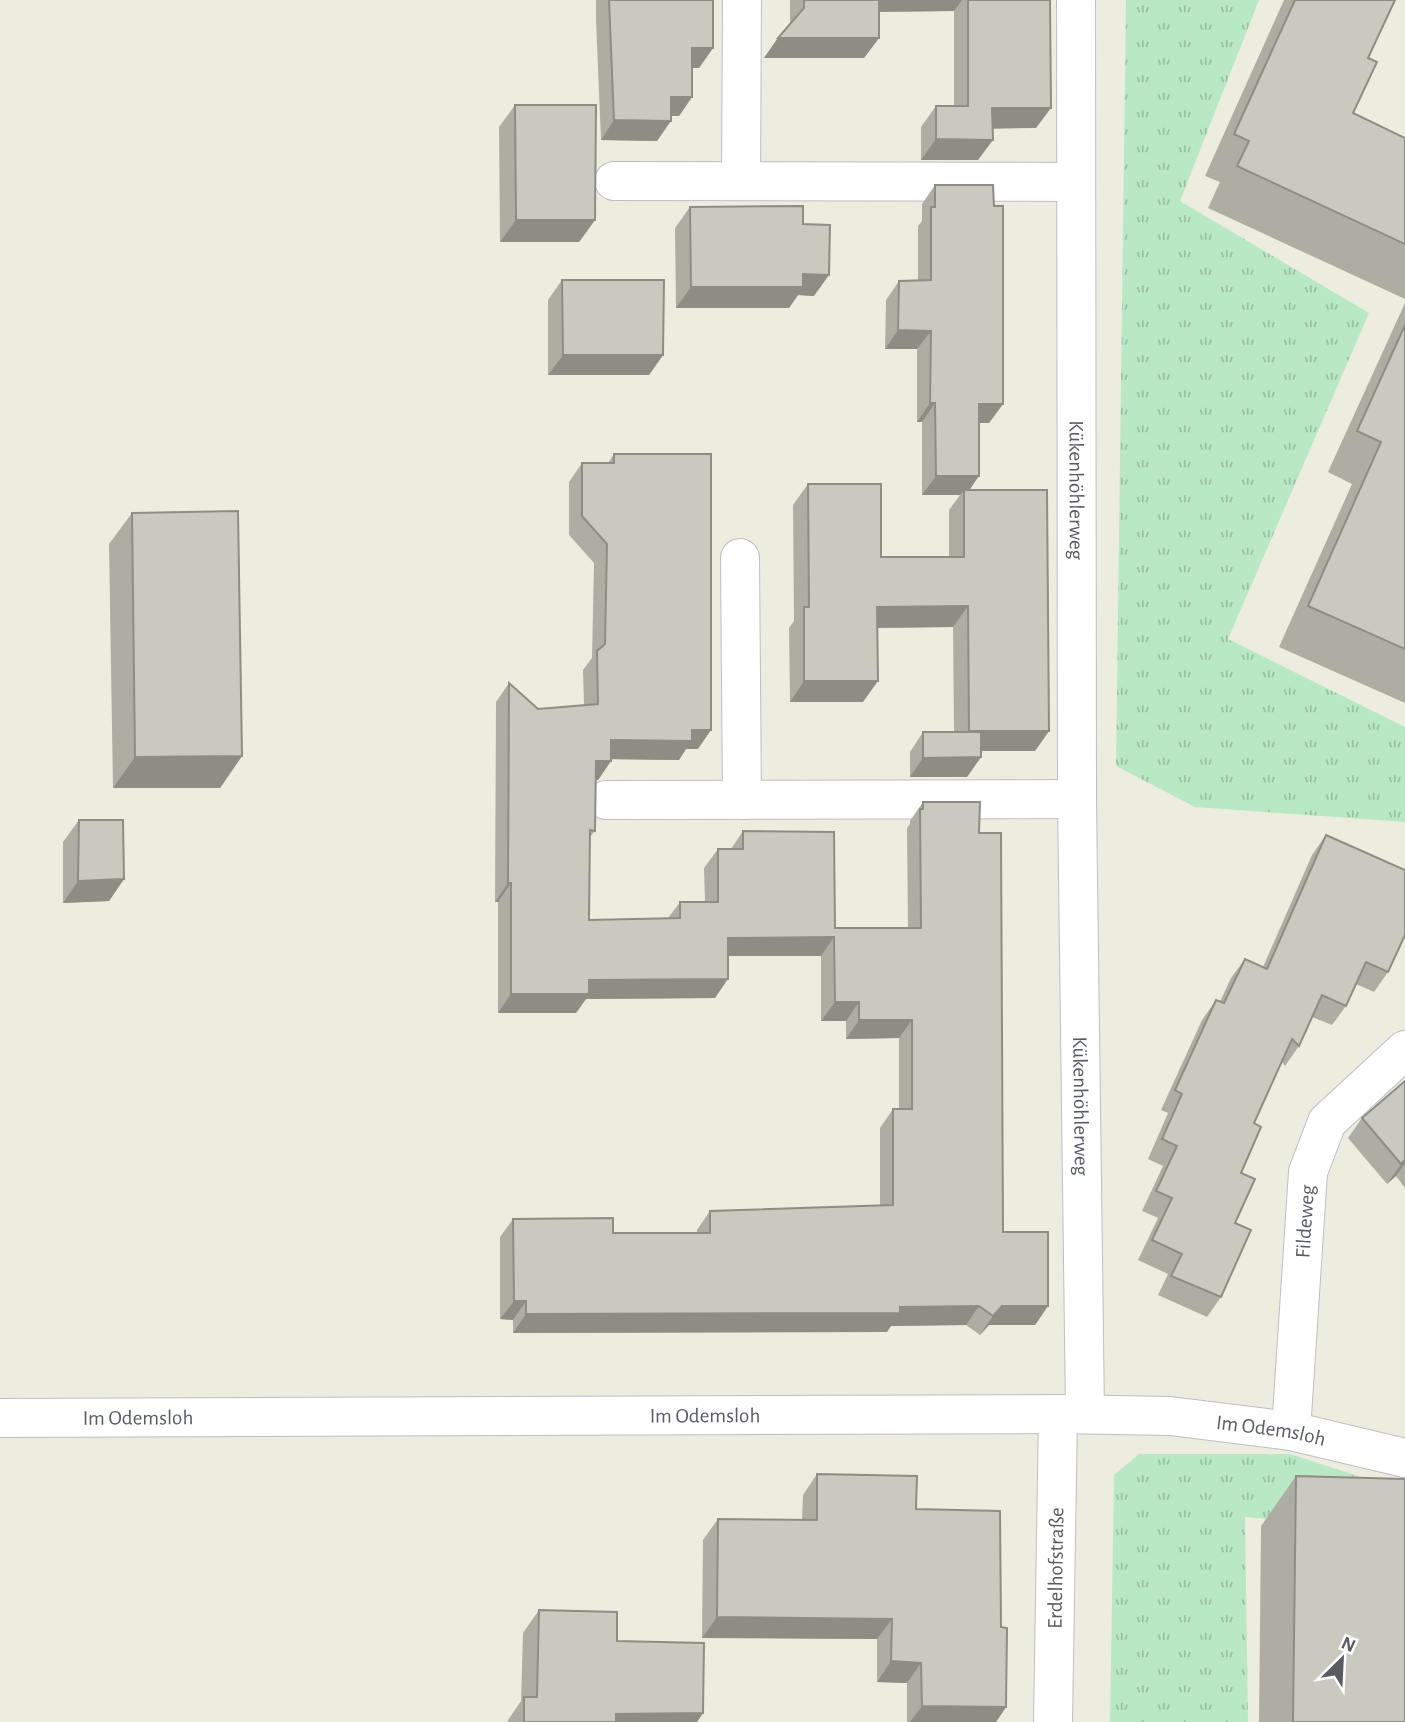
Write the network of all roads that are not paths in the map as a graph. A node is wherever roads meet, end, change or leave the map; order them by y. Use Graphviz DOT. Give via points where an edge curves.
graph roads {
  1 [pos="742,0"];
  2 [pos="1076,0"];
  3 [pos="614,181"];
  4 [pos="741,181"];
  5 [pos="1076,182"];
  6 [pos="740,558"];
  7 [pos="1077,799"];
  8 [pos="606,800"];
  9 [pos="742,800"];
  10 [pos="1405,1050"];
  11 [pos="1071,1414"];
  12 [pos="0,1418"];
  13 [pos="1292,1431"];
  14 [pos="1405,1458"];
  15 [pos="1053,1722"];
  1 -- 4 [label="street"];
  2 -- 5 [label="street, Kükenhöhlerweg"];
  3 -- 4 [label="street"];
  4 -- 5 [label="street"];
  5 -- 7 [label="street, Kükenhöhlerweg"];
  6 -- 9 [label="street"];
  7 -- 9 [label="street"];
  7 -- 11 [label="street, Kükenhöhlerweg"];
  8 -- 9 [label="street"];
  10 -- 13 [label="street, Fildeweg" via="1327,1122 1308,1172"];
  11 -- 12 [label="street, Im Odemsloh"];
  11 -- 13 [label="street, Im Odemsloh" via="1170,1416"];
  11 -- 15 [label="street, Erdelhofstraße"];
  13 -- 14 [label="street, Im Odemsloh"];
}
